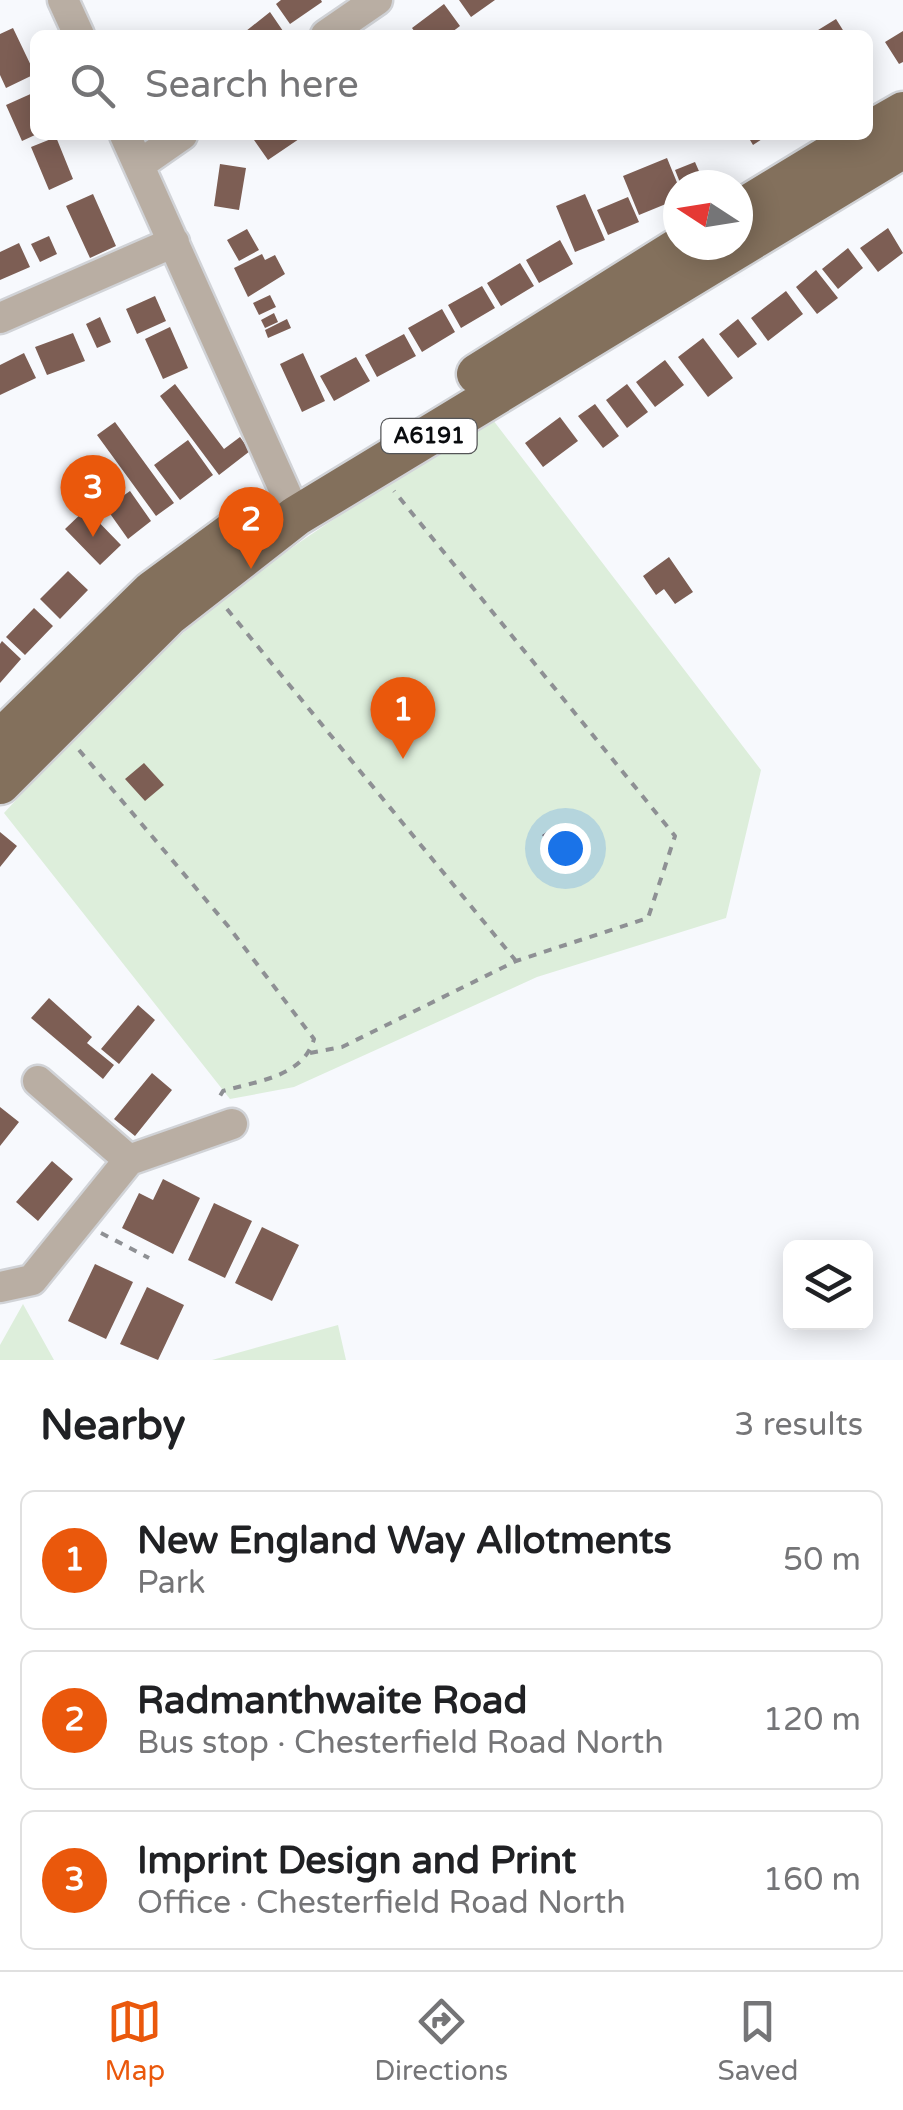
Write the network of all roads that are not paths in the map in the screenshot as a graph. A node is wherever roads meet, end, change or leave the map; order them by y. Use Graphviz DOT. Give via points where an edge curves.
graph roads {
  1 [pos="63,0"];
  2 [pos="376,0"];
  3 [pos="77,30"];
  4 [pos="333,30"];
  5 [pos="903,112"];
  6 [pos="873,129"];
  7 [pos="127,140"];
  8 [pos="175,140"];
  9 [pos="854,140"];
  10 [pos="903,148"];
  11 [pos="139,165"];
  12 [pos="753,202"];
  13 [pos="174,242"];
  14 [pos="668,260"];
  15 [pos="639,290"];
  16 [pos="0,318"];
  17 [pos="292,504"];
  18 [pos="0,740"];
  19 [pos="0,784"];
  20 [pos="38,1080"];
  21 [pos="224,1127"];
  22 [pos="129,1160"];
  23 [pos="0,1287"];
  1 -- 3 [label="street"];
  2 -- 4 [label="street"];
  5 -- 6 [label="main road"];
  7 -- 11 [label="street"];
  8 -- 11 [label="street"];
  9 -- 12 [label="main road"];
  10 -- 15 [label="main road, A6191"];
  11 -- 13 [label="street"];
  13 -- 16 [label="street"];
  13 -- 17 [label="street"];
  14 -- 15 [label="main road, A6191"];
  15 -- 17 [label="main road, A6191"];
  15 -- 17 [label="main road, A6191" via="375,468"];
  17 -- 18 [label="main road, A6191" via="152,592"];
  17 -- 19 [label="main road, A6191" via="155,628"];
  20 -- 22 [label="street"];
  21 -- 22 [label="street"];
  22 -- 23 [label="street" via="32,1280"];
}
